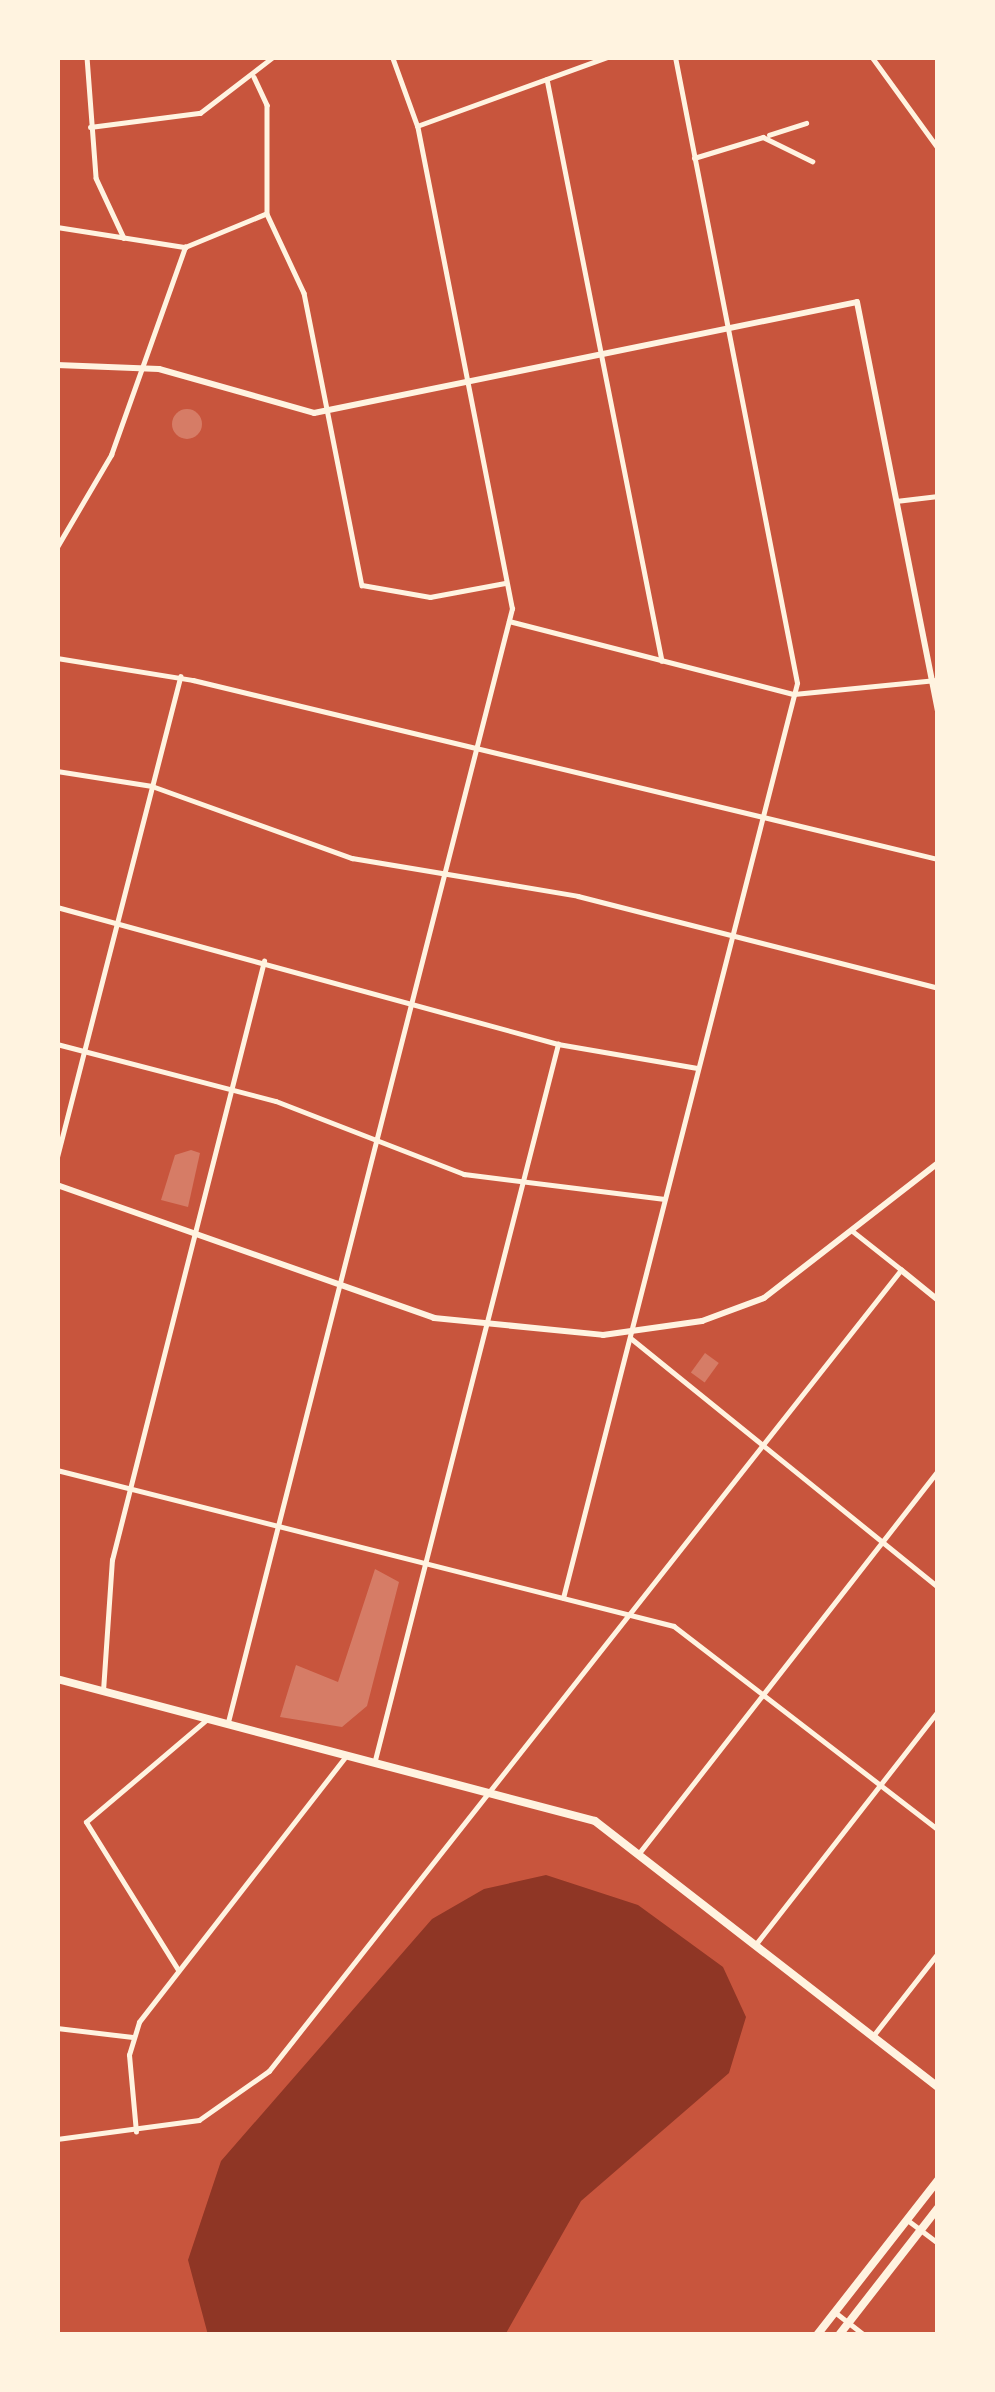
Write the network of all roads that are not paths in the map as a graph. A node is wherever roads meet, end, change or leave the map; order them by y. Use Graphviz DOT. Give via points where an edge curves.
graph roads {
  1 [pos="88,57"];
  2 [pos="158,57"];
  3 [pos="273,57"];
  4 [pos="392,57"];
  5 [pos="608,57"];
  6 [pos="675,57"];
  7 [pos="872,57"];
  8 [pos="254,77"];
  9 [pos="547,79"];
  10 [pos="806,124"];
  11 [pos="417,126"];
  12 [pos="90,127"];
  13 [pos="763,137"];
  14 [pos="938,148"];
  15 [pos="694,158"];
  16 [pos="812,161"];
  17 [pos="267,214"];
  18 [pos="57,227"];
  19 [pos="124,238"];
  20 [pos="185,247"];
  21 [pos="728,332"];
  22 [pos="602,358"];
  23 [pos="57,365"];
  24 [pos="143,368"];
  25 [pos="468,385"];
  26 [pos="329,412"];
  27 [pos="938,496"];
  28 [pos="896,501"];
  29 [pos="57,547"];
  30 [pos="507,583"];
  31 [pos="509,621"];
  32 [pos="57,658"];
  33 [pos="662,661"];
  34 [pos="180,677"];
  35 [pos="935,681"];
  36 [pos="794,694"];
  37 [pos="938,711"];
  38 [pos="476,751"];
  39 [pos="57,772"];
  40 [pos="152,786"];
  41 [pos="764,814"];
  42 [pos="938,860"];
  43 [pos="445,873"];
  44 [pos="57,907"];
  45 [pos="117,923"];
  46 [pos="733,935"];
  47 [pos="264,961"];
  48 [pos="938,988"];
  49 [pos="412,1001"];
  50 [pos="57,1044"];
  51 [pos="559,1044"];
  52 [pos="84,1051"];
  53 [pos="699,1068"];
  54 [pos="232,1089"];
  55 [pos="376,1142"];
  56 [pos="57,1157"];
  57 [pos="938,1163"];
  58 [pos="522,1185"];
  59 [pos="57,1186"];
  60 [pos="665,1199"];
  61 [pos="853,1232"];
  62 [pos="195,1235"];
  63 [pos="901,1270"];
  64 [pos="339,1286"];
  65 [pos="938,1300"];
  66 [pos="485,1330"];
  67 [pos="631,1333"];
  68 [pos="761,1449"];
  69 [pos="57,1470"];
  70 [pos="938,1470"];
  71 [pos="130,1488"];
  72 [pos="278,1526"];
  73 [pos="881,1543"];
  74 [pos="426,1563"];
  75 [pos="938,1587"];
  76 [pos="563,1598"];
  77 [pos="630,1615"];
  78 [pos="57,1679"];
  79 [pos="103,1690"];
  80 [pos="764,1693"];
  81 [pos="938,1712"];
  82 [pos="210,1718"];
  83 [pos="228,1722"];
  84 [pos="348,1753"];
  85 [pos="375,1760"];
  86 [pos="881,1784"];
  87 [pos="491,1790"];
  88 [pos="938,1828"];
  89 [pos="640,1852"];
  90 [pos="756,1944"];
  91 [pos="938,1953"];
  92 [pos="178,1970"];
  93 [pos="57,2028"];
  94 [pos="873,2036"];
  95 [pos="132,2037"];
  96 [pos="938,2087"];
  97 [pos="136,2132"];
  98 [pos="57,2139"];
  99 [pos="938,2180"];
  100 [pos="938,2208"];
  101 [pos="907,2219"];
  102 [pos="921,2230"];
  103 [pos="938,2243"];
  104 [pos="835,2312"];
  105 [pos="849,2323"];
  106 [pos="817,2335"];
  107 [pos="839,2335"];
  108 [pos="864,2335"];
  1 -- 2 [label="street"];
  1 -- 12 [label="street"];
  3 -- 8 [label="street"];
  4 -- 11 [label="street"];
  5 -- 9 [label="street"];
  6 -- 15 [label="street"];
  7 -- 14 [label="street"];
  8 -- 12 [label="street" via="177,121"];
  8 -- 17 [label="street" via="267,105"];
  9 -- 11 [label="street"];
  9 -- 22 [label="street"];
  10 -- 13 [label="street"];
  11 -- 25 [label="street"];
  12 -- 19 [label="street" via="100,193"];
  13 -- 15 [label="street"];
  13 -- 16 [label="street"];
  15 -- 21 [label="street"];
  17 -- 20 [label="street"];
  17 -- 26 [label="street" via="298,273"];
  18 -- 19 [label="street"];
  19 -- 20 [label="street"];
  20 -- 24 [label="street"];
  21 -- 22 [label="street"];
  21 -- 28 [label="street" via="856,302"];
  21 -- 36 [label="street"];
  22 -- 25 [label="street"];
  22 -- 33 [label="street"];
  23 -- 24 [label="street"];
  24 -- 26 [label="street" via="287,412"];
  24 -- 29 [label="street" via="111,455"];
  25 -- 26 [label="street"];
  25 -- 30 [label="street"];
  26 -- 30 [label="street" via="362,585 430,597"];
  27 -- 28 [label="street"];
  28 -- 35 [label="street"];
  30 -- 31 [label="street"];
  31 -- 33 [label="street"];
  31 -- 38 [label="street"];
  32 -- 34 [label="street"];
  33 -- 36 [label="street"];
  34 -- 38 [label="street"];
  34 -- 40 [label="street"];
  35 -- 36 [label="street"];
  35 -- 37 [label="street"];
  36 -- 41 [label="street"];
  38 -- 41 [label="street"];
  38 -- 43 [label="street"];
  39 -- 40 [label="street"];
  40 -- 43 [label="street" via="314,849"];
  40 -- 45 [label="street"];
  41 -- 42 [label="street"];
  41 -- 46 [label="street"];
  43 -- 46 [label="street"];
  43 -- 49 [label="street"];
  44 -- 45 [label="street"];
  45 -- 47 [label="street"];
  45 -- 52 [label="street"];
  46 -- 48 [label="street"];
  46 -- 53 [label="street"];
  47 -- 49 [label="street"];
  47 -- 54 [label="street"];
  49 -- 51 [label="street"];
  49 -- 55 [label="street"];
  50 -- 52 [label="street"];
  51 -- 53 [label="street"];
  51 -- 58 [label="street"];
  52 -- 54 [label="street"];
  52 -- 56 [label="street"];
  53 -- 60 [label="street"];
  54 -- 55 [label="street"];
  54 -- 62 [label="street"];
  55 -- 58 [label="street"];
  55 -- 64 [label="street"];
  57 -- 61 [label="street"];
  58 -- 60 [label="street"];
  58 -- 66 [label="street"];
  59 -- 62 [label="street"];
  60 -- 67 [label="street"];
  61 -- 63 [label="street"];
  61 -- 67 [label="street" via="745,1307"];
  62 -- 64 [label="street"];
  62 -- 71 [label="street"];
  63 -- 65 [label="street"];
  63 -- 68 [label="street"];
  64 -- 66 [label="street"];
  64 -- 72 [label="street"];
  66 -- 67 [label="street"];
  66 -- 74 [label="street"];
  67 -- 68 [label="street" via="633,1348"];
  67 -- 76 [label="street"];
  68 -- 73 [label="street"];
  68 -- 77 [label="street"];
  69 -- 71 [label="street"];
  70 -- 73 [label="street"];
  71 -- 72 [label="street"];
  71 -- 79 [label="street" via="110,1572"];
  72 -- 74 [label="street"];
  72 -- 83 [label="street"];
  73 -- 75 [label="street"];
  73 -- 80 [label="street"];
  74 -- 76 [label="street"];
  74 -- 85 [label="street"];
  76 -- 77 [label="street"];
  77 -- 80 [label="street" via="682,1630"];
  77 -- 87 [label="street"];
  78 -- 79 [label="main road"];
  79 -- 82 [label="main road"];
  80 -- 86 [label="street"];
  80 -- 89 [label="street"];
  81 -- 86 [label="street"];
  82 -- 83 [label="main road"];
  82 -- 92 [label="street" via="86,1822"];
  83 -- 84 [label="main road"];
  84 -- 85 [label="main road"];
  84 -- 92 [label="street"];
  85 -- 87 [label="main road"];
  86 -- 88 [label="street"];
  86 -- 90 [label="street"];
  87 -- 89 [label="main road" via="582,1814"];
  87 -- 97 [label="street" via="269,2072 208,2117"];
  89 -- 90 [label="main road"];
  90 -- 94 [label="main road"];
  91 -- 94 [label="street"];
  92 -- 95 [label="street"];
  93 -- 95 [label="street"];
  94 -- 96 [label="main road"];
  95 -- 97 [label="street"];
  97 -- 98 [label="street"];
  99 -- 101 [label="main road"];
  100 -- 102 [label="main road"];
  101 -- 102 [label="street"];
  101 -- 104 [label="main road"];
  102 -- 103 [label="street"];
  102 -- 105 [label="main road"];
  104 -- 105 [label="street"];
  104 -- 106 [label="main road"];
  105 -- 107 [label="main road"];
  105 -- 108 [label="street"];
}
